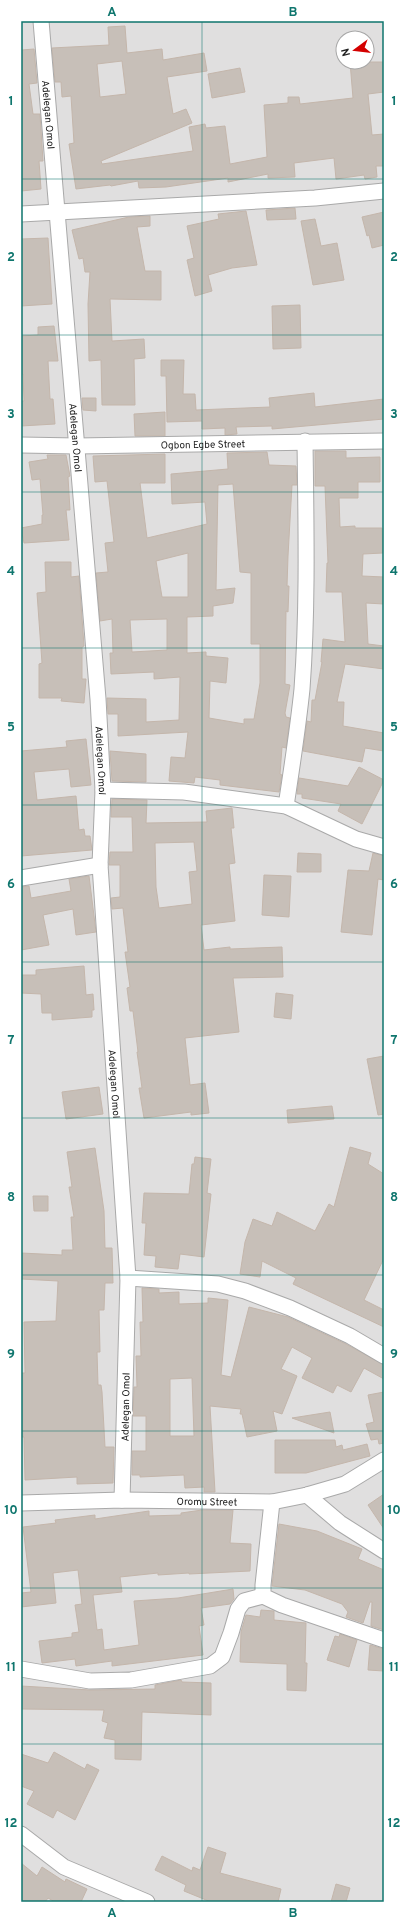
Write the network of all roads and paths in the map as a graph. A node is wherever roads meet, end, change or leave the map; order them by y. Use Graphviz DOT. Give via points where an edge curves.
graph roads {
  1 [pos="42,21"];
  2 [pos="384,191"];
  3 [pos="56,211"];
  4 [pos="21,214"];
  5 [pos="384,440"];
  6 [pos="305,441"];
  7 [pos="21,445"];
  8 [pos="77,446"];
  9 [pos="103,790"];
  10 [pos="286,806"];
  11 [pos="384,847"];
  12 [pos="100,865"];
  13 [pos="21,878"];
  14 [pos="128,1278"];
  15 [pos="384,1356"];
  16 [pos="384,1460"];
  17 [pos="307,1495"];
  18 [pos="122,1500"];
  19 [pos="272,1502"];
  20 [pos="21,1503"];
  21 [pos="384,1551"];
  22 [pos="263,1596"];
  23 [pos="384,1640"];
  24 [pos="21,1669"];
  25 [pos="21,1834"];
  26 [pos="147,1902"];
  1 -- 3 [label="street, Adelegan Omol"];
  2 -- 3 [label="street" via="314,198"];
  3 -- 4 [label="street"];
  3 -- 8 [label="street, Adelegan Omol"];
  5 -- 6 [label="street, Ogbon Egbe Street"];
  6 -- 8 [label="street, Ogbon Egbe Street"];
  6 -- 10 [label="street" via="306,561 302,688"];
  7 -- 8 [label="street, Ogbon Egbe Street"];
  8 -- 9 [label="street, Adelegan Omol"];
  9 -- 10 [label="street" via="184,792"];
  9 -- 12 [label="street, Adelegan Omol"];
  10 -- 11 [label="street" via="356,839"];
  12 -- 13 [label="street"];
  12 -- 14 [label="street, Adelegan Omol"];
  14 -- 15 [label="street" via="218,1284 245,1291 303,1314 350,1336"];
  14 -- 18 [label="street, Adelegan Omol"];
  16 -- 17 [label="street, Oromu Street" via="345,1484"];
  17 -- 19 [label="street, Oromu Street"];
  17 -- 21 [label="street" via="340,1523"];
  18 -- 19 [label="street, Oromu Street"];
  18 -- 20 [label="street, Oromu Street"];
  19 -- 22 [label="street"];
  22 -- 23 [label="street"];
  22 -- 24 [label="street" via="244,1601 238,1609 222,1657 210,1666 131,1680 90,1681"];
  25 -- 26 [label="street" via="64,1867"];
}
